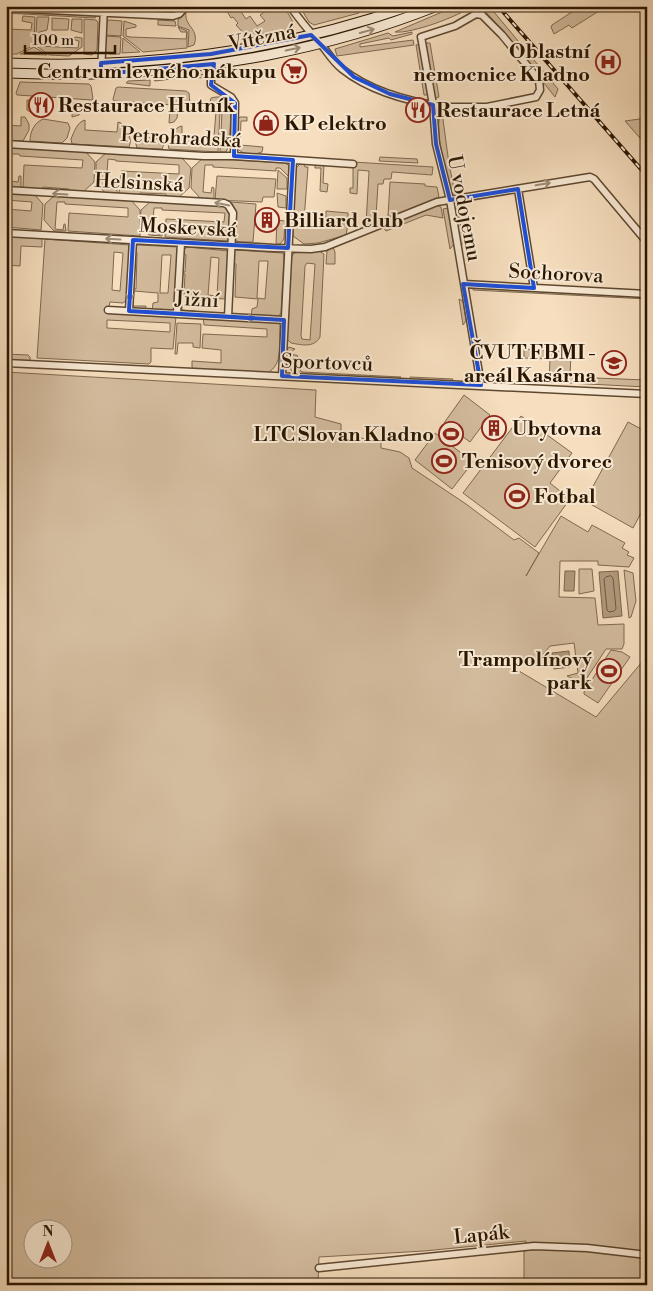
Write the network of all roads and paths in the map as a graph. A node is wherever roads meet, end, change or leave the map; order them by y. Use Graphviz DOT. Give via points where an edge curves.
graph roads {
  1 [pos="104,6"];
  2 [pos="186,6"];
  3 [pos="290,6"];
  4 [pos="410,6"];
  5 [pos="437,6"];
  6 [pos="6,8"];
  7 [pos="104,14"];
  8 [pos="311,35"];
  9 [pos="320,43"];
  10 [pos="6,63"];
  11 [pos="101,64"];
  12 [pos="211,64"];
  13 [pos="6,73"];
  14 [pos="101,74"];
  15 [pos="433,105"];
  16 [pos="6,144"];
  17 [pos="234,156"];
  18 [pos="294,160"];
  19 [pos="353,164"];
  20 [pos="518,189"];
  21 [pos="6,190"];
  22 [pos="450,200"];
  23 [pos="6,233"];
  24 [pos="133,240"];
  25 [pos="647,242"];
  26 [pos="181,243"];
  27 [pos="232,245"];
  28 [pos="288,248"];
  29 [pos="464,284"];
  30 [pos="534,288"];
  31 [pos="647,294"];
  32 [pos="108,310"];
  33 [pos="129,311"];
  34 [pos="177,314"];
  35 [pos="228,317"];
  36 [pos="284,320"];
  37 [pos="6,363"];
  38 [pos="282,376"];
  39 [pos="480,386"];
  40 [pos="647,394"];
  41 [pos="647,1256"];
  42 [pos="319,1268"];
  1 -- 7 [label="street"];
  2 -- 7 [label="street" via="175,16"];
  3 -- 8 [label="street"];
  4 -- 8 [label="main road, Vítězná"];
  9 -- 5 [label="main road, Vítězná, one-way" via="388,25"];
  6 -- 7 [label="street"];
  7 -- 11 [label="street"];
  8 -- 9 [label="street, Vítězná"];
  8 -- 11 [label="main road, Vítězná" via="212,54"];
  12 -- 9 [label="main road, Vítězná, one-way"];
  9 -- 15 [label="street" via="341,68 363,82 401,98"];
  10 -- 11 [label="main road, Vítězná"];
  11 -- 14 [label="street"];
  12 -- 14 [label="main road, Vítězná"];
  12 -- 17 [label="street, Vítězná" via="211,85 235,103"];
  13 -- 14 [label="main road, Vítězná"];
  15 -- 15 [label="street, U vodojemu" via="421,37 480,14 491,22 541,85 534,98 487,107"];
  15 -- 22 [label="street, U vodojemu" via="436,144"];
  16 -- 17 [label="street, Petrohradská"];
  17 -- 18 [label="street, Petrohradská"];
  18 -- 19 [label="street, Petrohradská"];
  18 -- 28 [label="street"];
  20 -- 22 [label="street, Moskevská"];
  20 -- 25 [label="street, Moskevská, one-way" via="592,177"];
  20 -- 30 [label="street"];
  27 -- 21 [label="street, Helsinská, one-way" via="232,210 224,203"];
  22 -- 28 [label="street, Moskevská" via="437,202 325,247"];
  22 -- 29 [label="street, U vodojemu"];
  24 -- 23 [label="street, Moskevská, one-way"];
  24 -- 26 [label="street, Moskevská"];
  24 -- 33 [label="street, one-way"];
  26 -- 27 [label="street, Moskevská"];
  26 -- 34 [label="street"];
  27 -- 28 [label="street, Moskevská"];
  27 -- 35 [label="street, Helsinská"];
  28 -- 36 [label="street"];
  29 -- 30 [label="street, Sochorova"];
  29 -- 39 [label="street, U vodojemu"];
  30 -- 31 [label="street, Sochorova"];
  32 -- 33 [label="street, Jižní"];
  33 -- 34 [label="street, Jižní"];
  34 -- 35 [label="street, Jižní"];
  35 -- 36 [label="street, Jižní, one-way"];
  36 -- 38 [label="street"];
  37 -- 38 [label="street, Sportovců"];
  38 -- 39 [label="street, Sportovců"];
  39 -- 40 [label="street, Sportovců"];
  41 -- 42 [label="street, Lapák" via="587,1248 534,1246"];
}
